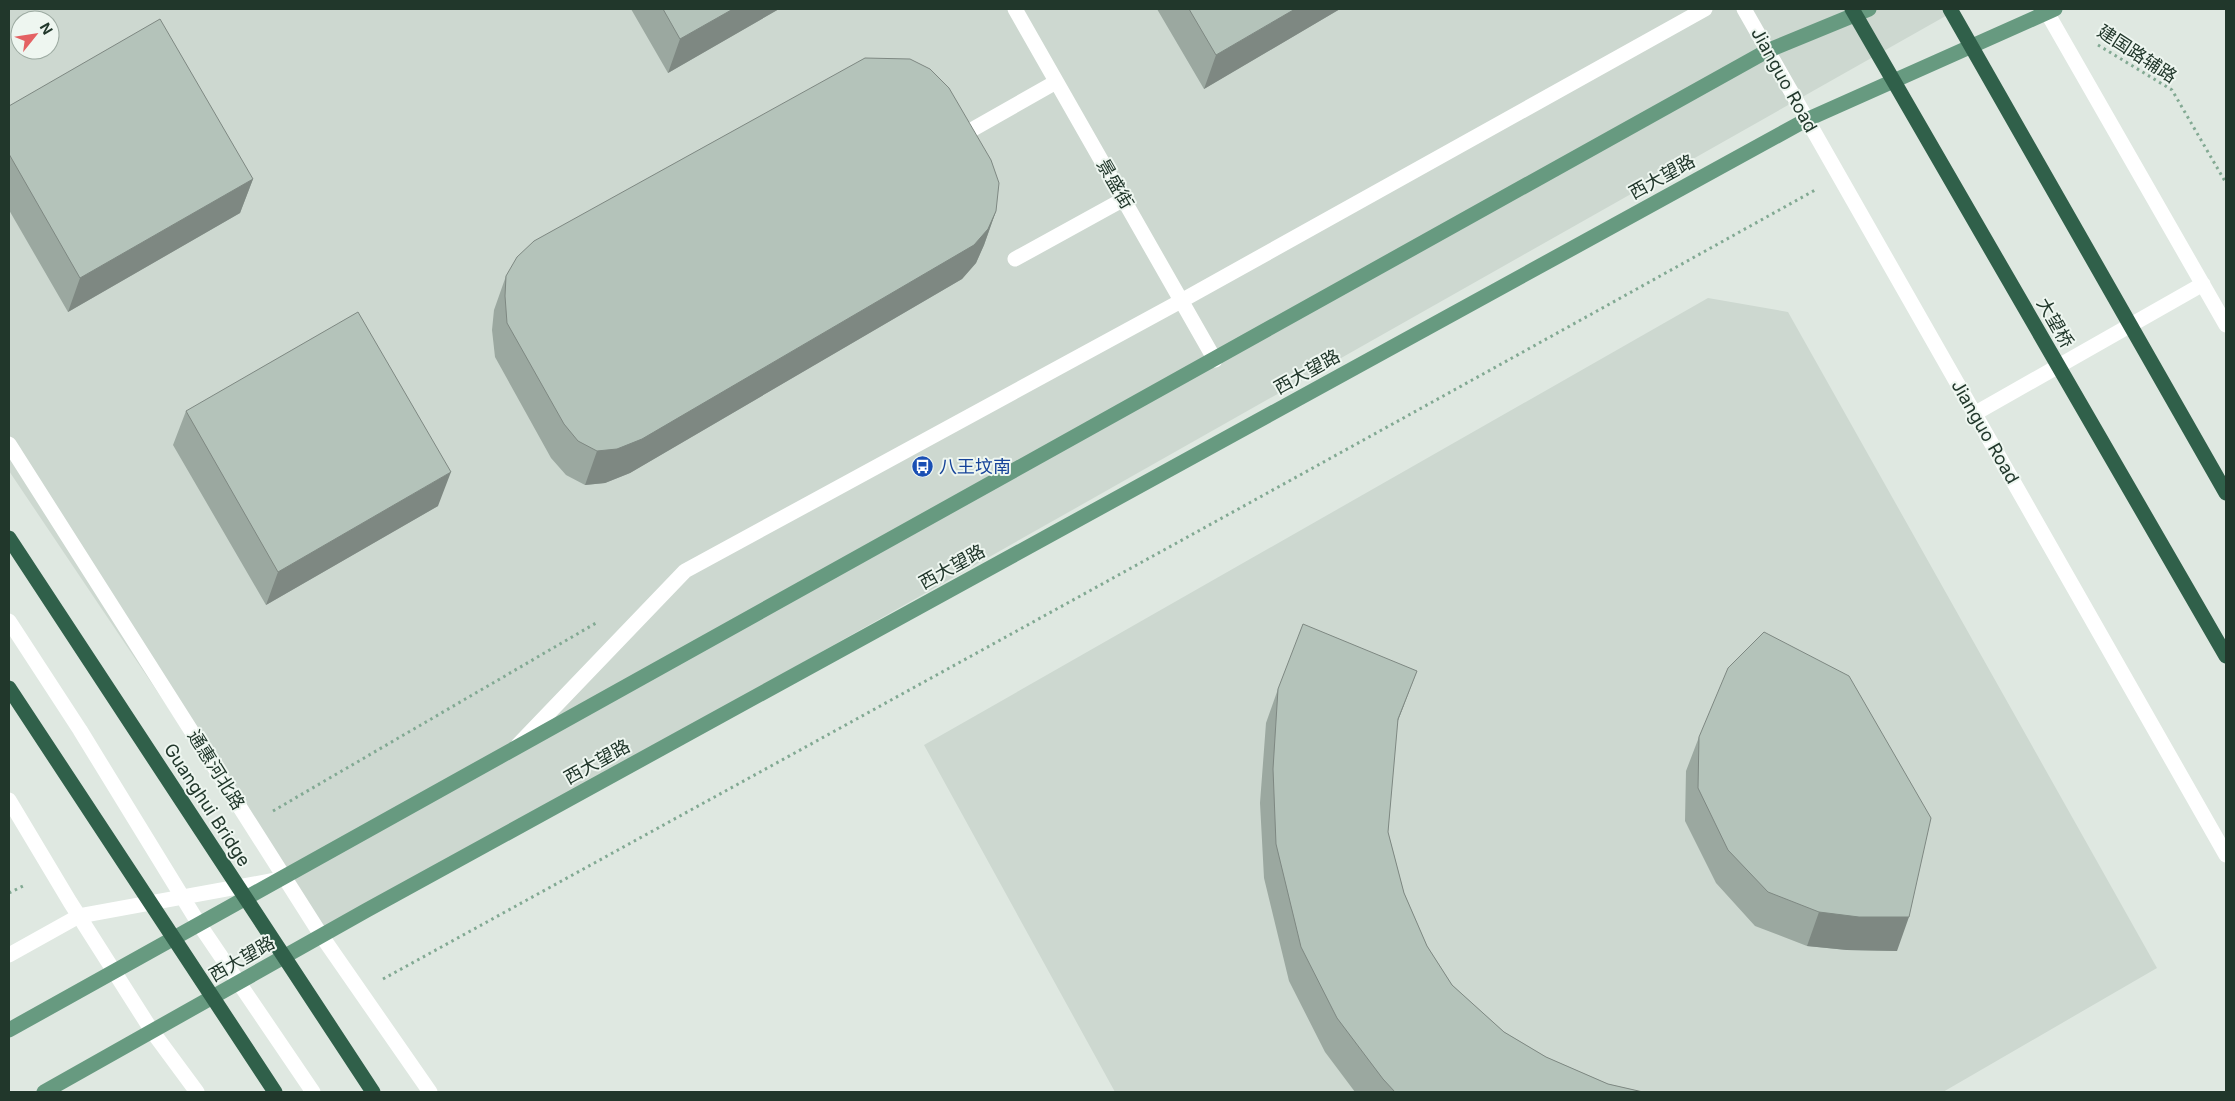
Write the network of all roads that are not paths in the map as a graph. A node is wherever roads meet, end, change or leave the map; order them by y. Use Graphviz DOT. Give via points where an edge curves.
graph roads {
  1 [pos="1015,9"];
  2 [pos="1705,9"];
  3 [pos="1744,9"];
  4 [pos="1852,9"];
  5 [pos="1869,9"];
  6 [pos="1950,10"];
  7 [pos="2049,10"];
  8 [pos="1767,51"];
  9 [pos="1056,82"];
  10 [pos="1806,120"];
  11 [pos="959,137"];
  12 [pos="1124,199"];
  13 [pos="1015,259"];
  14 [pos="2203,284"];
  15 [pos="1181,301"];
  16 [pos="2226,325"];
  17 [pos="1215,360"];
  18 [pos="1974,414"];
  19 [pos="9,444"];
  20 [pos="2226,494"];
  21 [pos="9,538"];
  22 [pos="9,621"];
  23 [pos="2226,656"];
  24 [pos="9,688"];
  25 [pos="512,751"];
  26 [pos="9,800"];
  27 [pos="2226,855"];
  28 [pos="284,878"];
  29 [pos="182,898"];
  30 [pos="79,916"];
  31 [pos="199,924"];
  32 [pos="321,935"];
  33 [pos="9,955"];
  34 [pos="114,971"];
  35 [pos="238,983"];
  36 [pos="9,1030"];
  37 [pos="152,1031"];
  38 [pos="44,1092"];
  39 [pos="197,1092"];
  40 [pos="275,1092"];
  41 [pos="313,1092"];
  42 [pos="373,1092"];
  43 [pos="430,1092"];
  1 -- 9 [label="street, 景盛街"];
  2 -- 15 [label="street"];
  3 -- 8 [label="street, Jianguo Road"];
  4 -- 23 [label="highway, 大望桥"];
  5 -- 8 [label="main road"];
  6 -- 20 [label="highway"];
  7 -- 10 [label="main road, 西大望路"];
  7 -- 14 [label="street"];
  8 -- 10 [label="street, Jianguo Road"];
  8 -- 17 [label="main road"];
  9 -- 11 [label="street"];
  9 -- 12 [label="street, 景盛街"];
  10 -- 18 [label="street, Jianguo Road"];
  10 -- 32 [label="main road, 西大望路"];
  12 -- 13 [label="street"];
  12 -- 15 [label="street, 景盛街"];
  14 -- 16 [label="street"];
  14 -- 18 [label="street"];
  15 -- 17 [label="street, 景盛街"];
  15 -- 25 [label="street" via="685,571"];
  17 -- 25 [label="main road"];
  18 -- 27 [label="street, Jianguo Road"];
  19 -- 28 [label="street, 通惠河北路"];
  21 -- 42 [label="highway, Guanghui Bridge"];
  22 -- 29 [label="street"];
  24 -- 40 [label="highway"];
  25 -- 28 [label="main road"];
  26 -- 30 [label="street"];
  28 -- 29 [label="street"];
  28 -- 31 [label="main road"];
  28 -- 32 [label="street, 通惠河北路"];
  29 -- 30 [label="street"];
  29 -- 31 [label="street"];
  30 -- 33 [label="street"];
  30 -- 34 [label="street"];
  31 -- 34 [label="main road"];
  31 -- 35 [label="street"];
  32 -- 35 [label="main road, 西大望路"];
  32 -- 43 [label="street, 通惠河北路"];
  34 -- 36 [label="main road"];
  34 -- 37 [label="street"];
  35 -- 37 [label="main road, 西大望路"];
  35 -- 41 [label="street"];
  37 -- 38 [label="main road, 西大望路"];
  37 -- 39 [label="street"];
}
